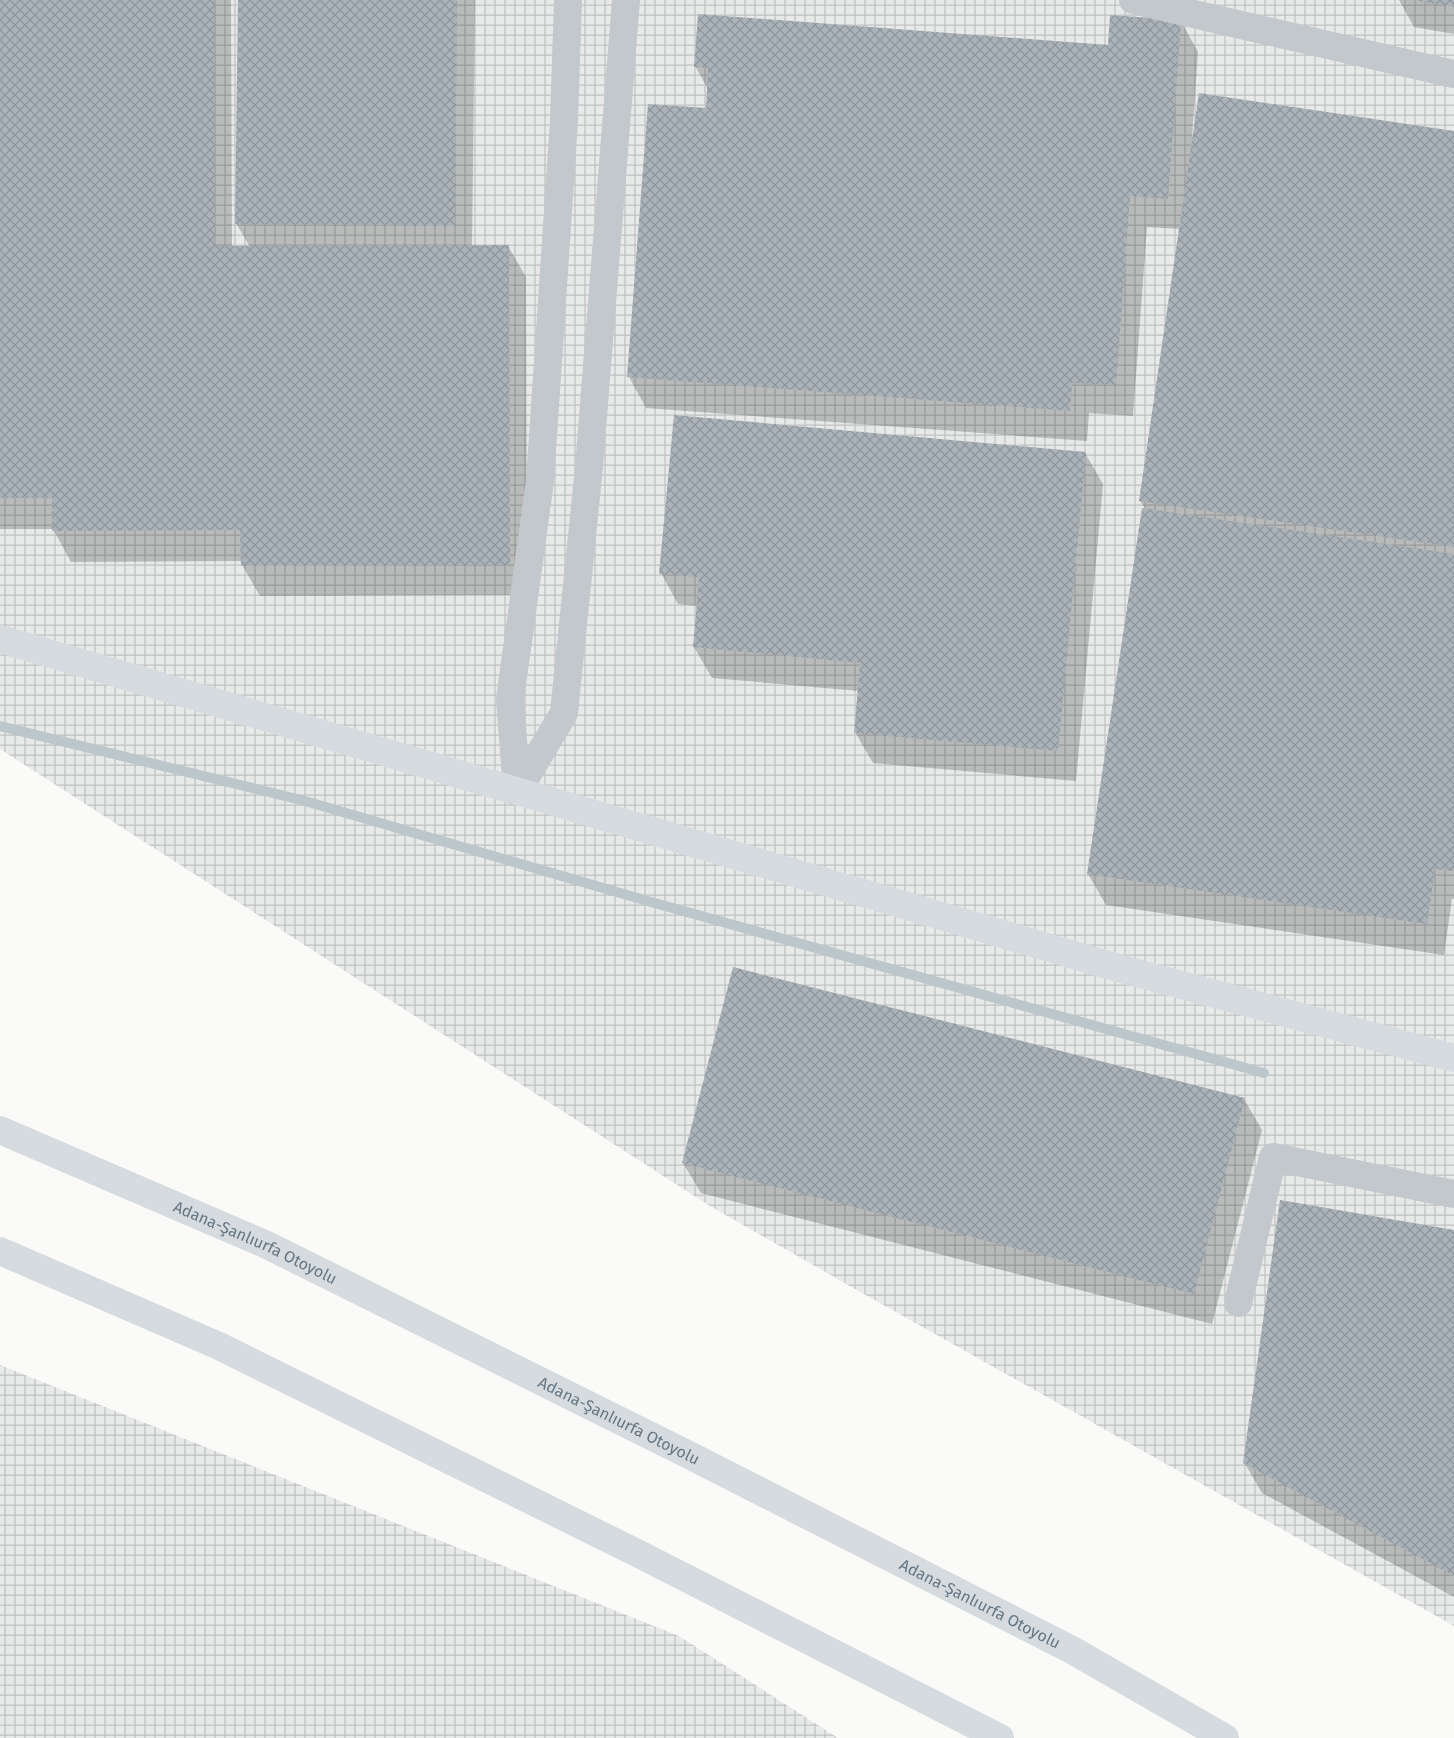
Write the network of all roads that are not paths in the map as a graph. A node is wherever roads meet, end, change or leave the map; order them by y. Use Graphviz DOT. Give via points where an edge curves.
graph roads {
  1 [pos="568,0"];
  2 [pos="626,0"];
  3 [pos="1133,0"];
  4 [pos="1454,74"];
  5 [pos="0,639"];
  6 [pos="517,792"];
  7 [pos="1454,1058"];
  8 [pos="0,1130"];
  9 [pos="1454,1194"];
  10 [pos="0,1251"];
  11 [pos="1238,1303"];
  12 [pos="1000,1738"];
  13 [pos="1225,1738"];
  1 -- 6 [label="street" via="564,121 540,481 510,699"];
  2 -- 6 [label="street" via="590,458 564,713"];
  3 -- 4 [label="street"];
  5 -- 6 [label="main road"];
  6 -- 7 [label="main road" via="1118,968"];
  8 -- 13 [label="main road, Adana-Şanlıurfa Otoyolu" via="267,1245 1072,1650"];
  9 -- 11 [label="street" via="1273,1157"];
  10 -- 12 [label="main road" via="220,1346"];
}
